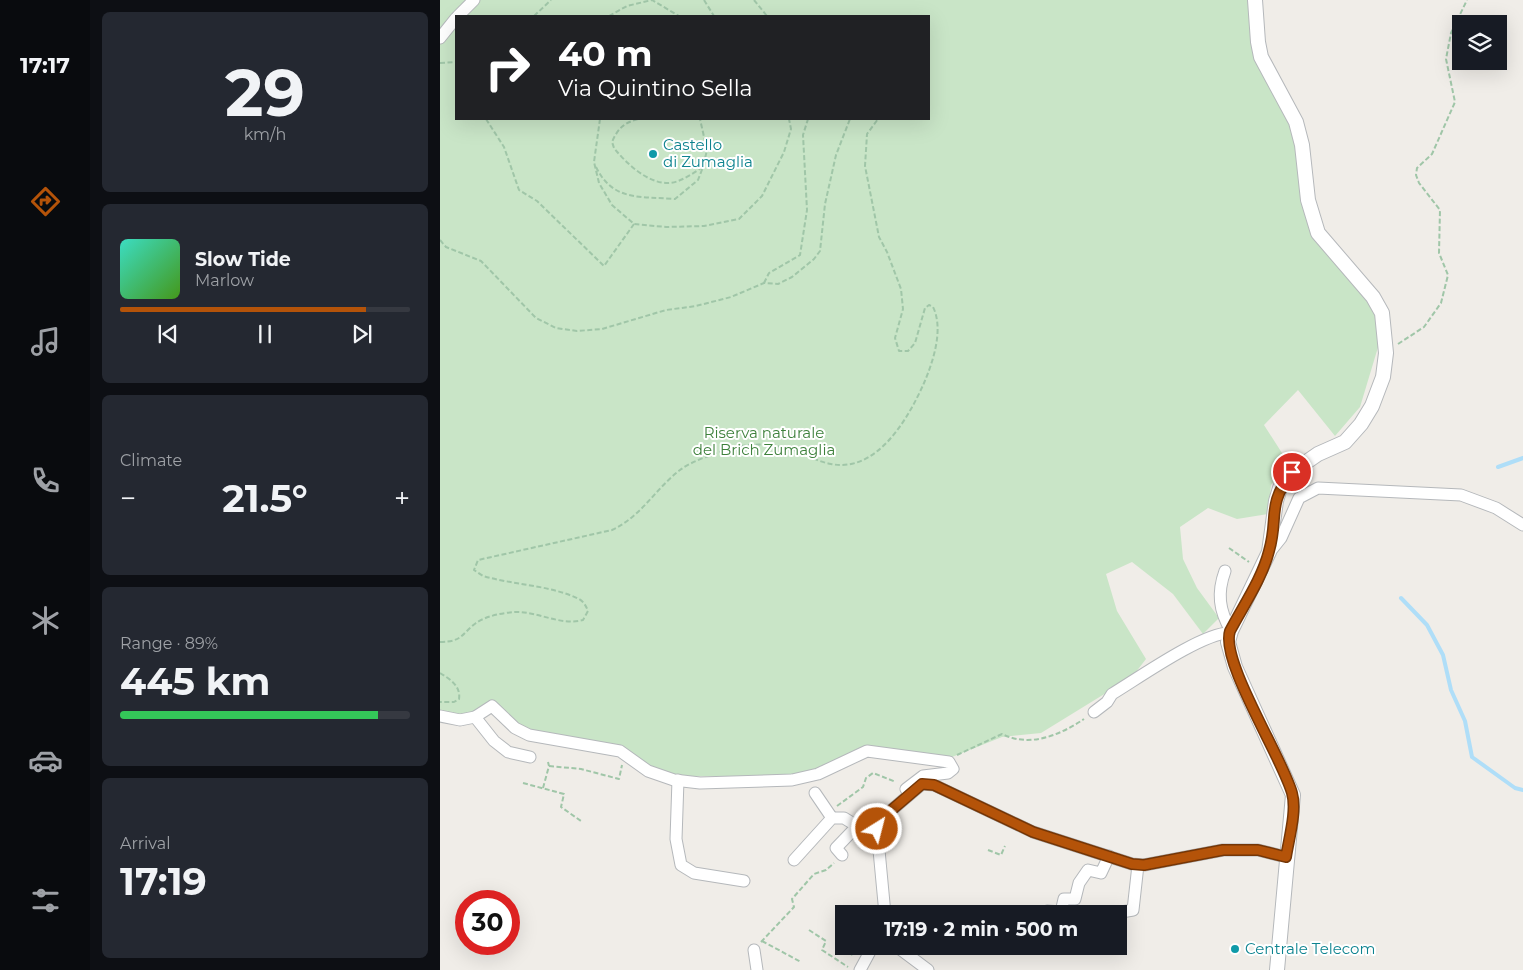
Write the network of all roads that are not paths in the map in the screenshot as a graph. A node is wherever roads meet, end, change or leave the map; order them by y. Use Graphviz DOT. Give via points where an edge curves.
graph roads {
  1 [pos="474,0"];
  2 [pos="1255,0"];
  3 [pos="459,15"];
  4 [pos="455,19"];
  5 [pos="440,38"];
  6 [pos="1523,525"];
  7 [pos="1269,553"];
  8 [pos="1225,571"];
  9 [pos="1230,632"];
  10 [pos="1094,712"];
  11 [pos="440,716"];
  12 [pos="475,717"];
  13 [pos="530,757"];
  14 [pos="678,780"];
  15 [pos="908,791"];
  16 [pos="815,793"];
  17 [pos="832,818"];
  18 [pos="857,826"];
  19 [pos="877,829"];
  20 [pos="842,855"];
  21 [pos="1108,856"];
  22 [pos="1286,857"];
  23 [pos="794,860"];
  24 [pos="1138,864"];
  25 [pos="744,881"];
  26 [pos="884,905"];
  27 [pos="1063,905"];
  28 [pos="1127,911"];
  29 [pos="754,950"];
  30 [pos="868,955"];
  31 [pos="908,955"];
  32 [pos="862,966"];
  33 [pos="757,970"];
  34 [pos="928,970"];
  35 [pos="1277,970"];
  1 -- 3 [label="street"];
  2 -- 7 [label="street" via="1261,57 1296,122 1308,200 1318,233 1373,297 1382,313 1386,352 1375,399 1361,424 1345,442 1318,454 1292,472 1280,488"];
  4 -- 5 [label="street"];
  6 -- 7 [label="street" via="1496,508 1461,495 1318,488 1299,498 1281,538"];
  7 -- 9 [label="street"];
  8 -- 9 [label="street" via="1218,589"];
  9 -- 10 [label="street" via="1202,642 1158,665 1112,694"];
  9 -- 22 [label="street" via="1228,642 1236,667 1293,795"];
  11 -- 12 [label="street" via="460,720"];
  12 -- 13 [label="street" via="494,741 508,752"];
  12 -- 14 [label="street" via="492,706 515,728 529,735 624,753 648,771"];
  14 -- 15 [label="street" via="792,780 818,774 867,751 949,762 953,769 948,773 922,776"];
  14 -- 25 [label="street" via="676,839 682,865 694,874"];
  15 -- 19 [label="street" via="881,819"];
  15 -- 21 [label="street" via="922,784 934,785 1033,832"];
  16 -- 17 [label="street"];
  17 -- 18 [label="street" via="844,818"];
  17 -- 23 [label="street"];
  18 -- 19 [label="street" via="861,822"];
  18 -- 20 [label="street" via="836,848"];
  19 -- 26 [label="street"];
  21 -- 24 [label="street"];
  21 -- 27 [label="street" via="1101,873 1088,870 1079,883 1075,900 1064,899"];
  22 -- 24 [label="street" via="1258,850 1223,850"];
  22 -- 35 [label="street"];
  24 -- 28 [label="street" via="1133,910"];
  29 -- 33 [label="street"];
  30 -- 32 [label="street"];
  31 -- 34 [label="street"];
}
